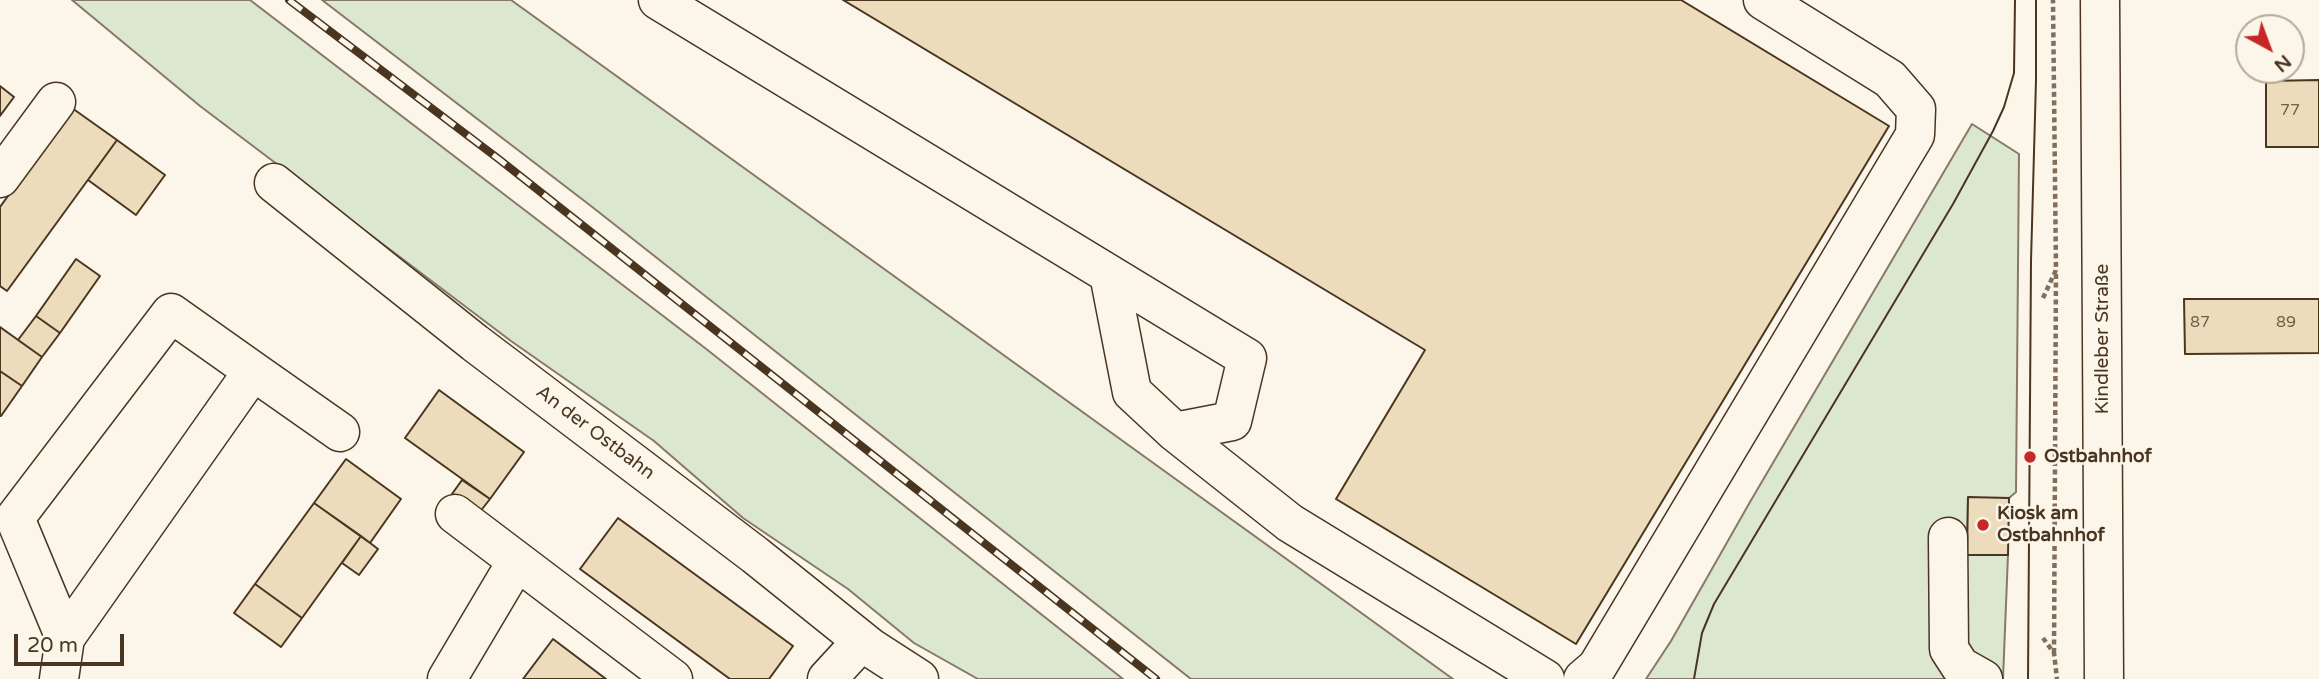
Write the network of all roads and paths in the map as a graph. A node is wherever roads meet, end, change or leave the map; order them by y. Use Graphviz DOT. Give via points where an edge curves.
graph roads {
  1 [pos="658,0"];
  2 [pos="1763,0"];
  3 [pos="2053,0"];
  4 [pos="2100,0"];
  5 [pos="56,102"];
  6 [pos="0,178"];
  7 [pos="274,183"];
  8 [pos="2056,270"];
  9 [pos="1109,274"];
  10 [pos="2043,298"];
  11 [pos="253,370"];
  12 [pos="340,432"];
  13 [pos="1175,432"];
  14 [pos="455,514"];
  15 [pos="1948,537"];
  16 [pos="517,561"];
  17 [pos="65,638"];
  18 [pos="2043,638"];
  19 [pos="862,641"];
  20 [pos="2054,653"];
  21 [pos="59,679"];
  22 [pos="447,679"];
  23 [pos="673,679"];
  24 [pos="827,679"];
  25 [pos="919,679"];
  26 [pos="1545,679"];
  27 [pos="1583,679"];
  28 [pos="1983,679"];
  29 [pos="2057,679"];
  30 [pos="2105,679"];
  1 -- 9 [label="main road"];
  2 -- 27 [label="main road" via="1890,79 1916,109 1915,135 1597,667"];
  3 -- 8 [label="path"];
  4 -- 30 [label="main road, Kindleber Straße"];
  5 -- 6 [label="main road"];
  7 -- 19 [label="main road, An der Ostbahn"];
  8 -- 10 [label="path"];
  8 -- 20 [label="path"];
  9 -- 13 [label="main road" via="1132,392"];
  9 -- 13 [label="main road" via="1247,358 1232,421"];
  11 -- 12 [label="main road"];
  11 -- 17 [label="main road"];
  11 -- 17 [label="main road" via="171,313 15,517"];
  13 -- 26 [label="main road" via="1290,523"];
  14 -- 16 [label="main road"];
  15 -- 28 [label="main road" via="1950,649 1960,666"];
  16 -- 22 [label="main road"];
  16 -- 23 [label="main road"];
  17 -- 21 [label="main road"];
  18 -- 20 [label="path"];
  19 -- 24 [label="main road"];
  19 -- 25 [label="main road, An der Ostbahn"];
  20 -- 29 [label="path"];
}
